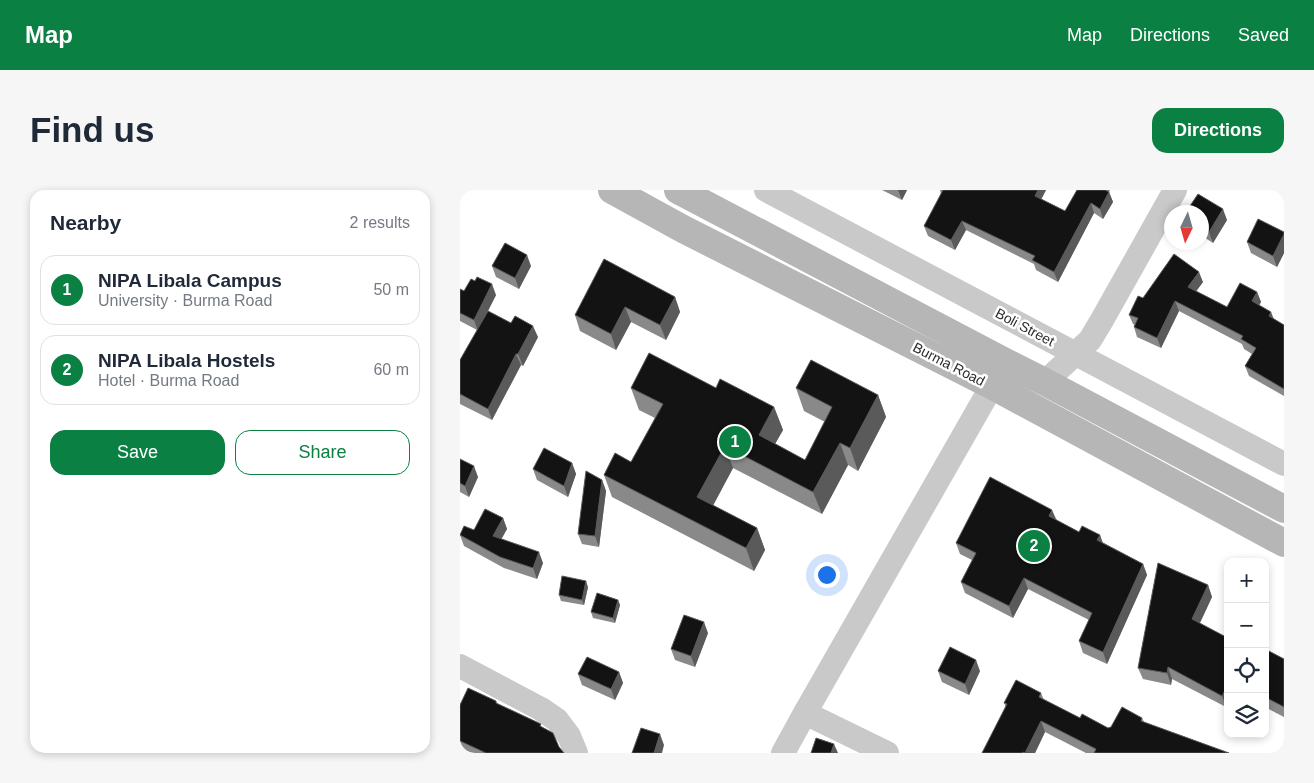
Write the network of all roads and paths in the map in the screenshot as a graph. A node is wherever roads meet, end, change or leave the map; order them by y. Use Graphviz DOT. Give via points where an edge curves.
graph roads {
  1 [pos="612,190"];
  2 [pos="678,190"];
  3 [pos="766,190"];
  4 [pos="1175,190"];
  5 [pos="1075,354"];
  6 [pos="999,374"];
  7 [pos="1046,382"];
  8 [pos="1284,464"];
  9 [pos="1284,510"];
  10 [pos="1284,543"];
  11 [pos="460,666"];
  12 [pos="805,713"];
  13 [pos="576,753"];
  14 [pos="784,753"];
  15 [pos="887,753"];
  1 -- 6 [label="main road, Burma Road" via="683,229"];
  2 -- 6 [label="main road, Burma Road"];
  3 -- 5 [label="street, Boli Street"];
  4 -- 5 [label="street" via="1090,340"];
  5 -- 7 [label="street"];
  5 -- 8 [label="street, Boli Street"];
  6 -- 7 [label="main road, Burma Road"];
  6 -- 10 [label="main road, Burma Road"];
  6 -- 12 [label="street"];
  7 -- 9 [label="main road, Burma Road"];
  11 -- 13 [label="street" via="558,720"];
  12 -- 14 [label="street"];
  12 -- 15 [label="street"];
}
